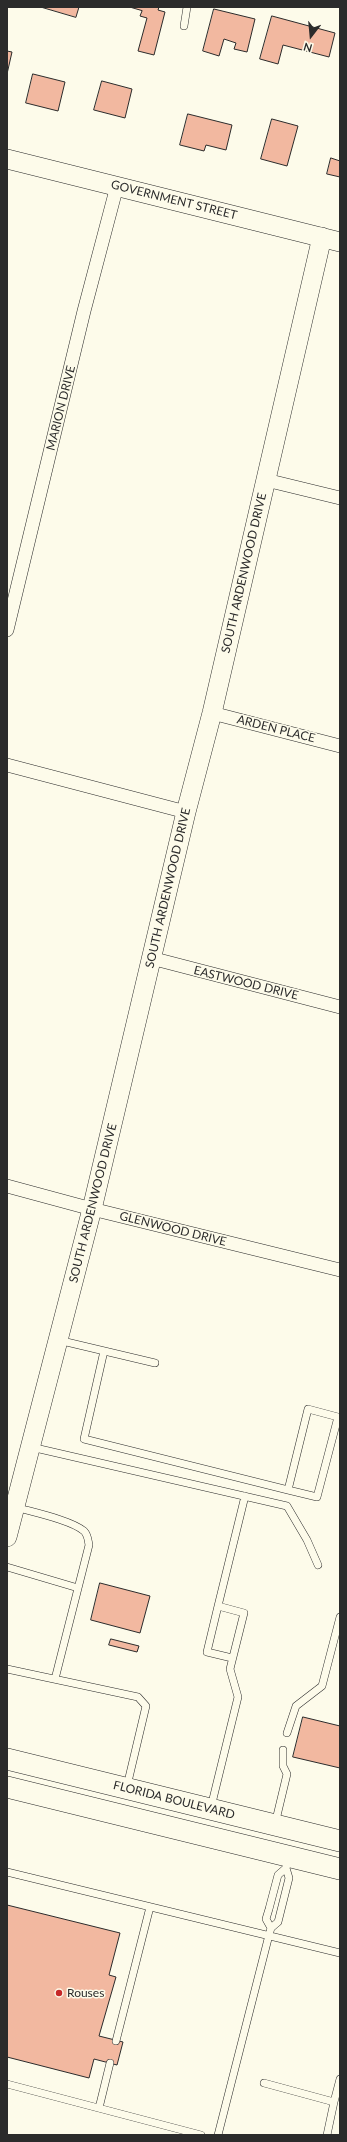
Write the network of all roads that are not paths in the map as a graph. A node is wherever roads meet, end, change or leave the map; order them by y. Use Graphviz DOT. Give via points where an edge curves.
graph roads {
  1 [pos="187,7"];
  2 [pos="184,26"];
  3 [pos="7,159"];
  4 [pos="117,186"];
  5 [pos="331,240"];
  6 [pos="266,480"];
  7 [pos="340,498"];
  8 [pos="7,630"];
  9 [pos="212,713"];
  10 [pos="340,746"];
  11 [pos="7,765"];
  12 [pos="186,812"];
  13 [pos="151,958"];
  14 [pos="340,1007"];
  15 [pos="7,1186"];
  16 [pos="92,1209"];
  17 [pos="340,1270"];
  18 [pos="58,1340"];
  19 [pos="104,1351"];
  20 [pos="155,1362"];
  21 [pos="30,1447"];
  22 [pos="288,1490"];
  23 [pos="244,1496"];
  24 [pos="15,1507"];
  25 [pos="7,1537"];
  26 [pos="318,1566"];
  27 [pos="7,1567"];
  28 [pos="78,1588"];
  29 [pos="218,1606"];
  30 [pos="340,1617"];
  31 [pos="232,1658"];
  32 [pos="7,1668"];
  33 [pos="55,1679"];
  34 [pos="287,1733"];
  35 [pos="283,1750"];
  36 [pos="7,1759"];
  37 [pos="7,1787"];
  38 [pos="126,1788"];
  39 [pos="210,1809"];
  40 [pos="274,1825"];
  41 [pos="340,1842"];
  42 [pos="268,1851"];
  43 [pos="288,1862"];
  44 [pos="340,1868"];
  45 [pos="7,1872"];
  46 [pos="150,1907"];
  47 [pos="270,1931"];
  48 [pos="340,1953"];
  49 [pos="116,2040"];
  50 [pos="110,2063"];
  51 [pos="340,2079"];
  52 [pos="7,2084"];
  53 [pos="264,2084"];
  54 [pos="334,2102"];
  55 [pos="99,2108"];
  56 [pos="201,2135"];
  57 [pos="218,2135"];
  58 [pos="326,2135"];
  1 -- 2 [label="lane"];
  3 -- 4 [label="street, GOVERNMENT STREET"];
  4 -- 5 [label="street, GOVERNMENT STREET"];
  4 -- 8 [label="street, MARION DRIVE" via="82,318"];
  5 -- 6 [label="street, SOUTH ARDENWOOD DRIVE"];
  6 -- 7 [label="street"];
  6 -- 9 [label="street, SOUTH ARDENWOOD DRIVE"];
  9 -- 10 [label="street, ARDEN PLACE"];
  9 -- 12 [label="street, SOUTH ARDENWOOD DRIVE"];
  11 -- 12 [label="street"];
  12 -- 13 [label="street, SOUTH ARDENWOOD DRIVE"];
  13 -- 14 [label="street, EASTWOOD DRIVE"];
  13 -- 16 [label="street, SOUTH ARDENWOOD DRIVE"];
  15 -- 16 [label="street, GLENWOOD DRIVE"];
  16 -- 17 [label="street, GLENWOOD DRIVE"];
  16 -- 18 [label="street, SOUTH ARDENWOOD DRIVE"];
  18 -- 19 [label="lane"];
  18 -- 21 [label="street, SOUTH ARDENWOOD DRIVE"];
  19 -- 20 [label="lane"];
  19 -- 22 [label="lane" via="84,1439"];
  21 -- 23 [label="lane"];
  21 -- 24 [label="street, SOUTH ARDENWOOD DRIVE"];
  22 -- 22 [label="lane" via="317,1497 338,1417 308,1409"];
  23 -- 26 [label="lane" via="286,1506 307,1540"];
  23 -- 29 [label="lane"];
  24 -- 25 [label="street, SOUTH ARDENWOOD DRIVE"];
  24 -- 28 [label="lane" via="57,1519 83,1530 89,1545"];
  27 -- 28 [label="lane"];
  28 -- 33 [label="lane"];
  29 -- 31 [label="lane" via="207,1652"];
  29 -- 31 [label="lane" via="244,1613"];
  30 -- 34 [label="lane" via="322,1686 296,1706"];
  31 -- 39 [label="lane" via="230,1668 238,1697"];
  32 -- 33 [label="lane"];
  33 -- 38 [label="lane" via="138,1697 144,1701 146,1706 141,1731"];
  35 -- 40 [label="lane" via="283,1766 287,1774"];
  36 -- 38 [label="main road, FLORIDA BOULEVARD"];
  37 -- 42 [label="main road"];
  38 -- 39 [label="main road, FLORIDA BOULEVARD"];
  39 -- 40 [label="main road, FLORIDA BOULEVARD"];
  40 -- 41 [label="main road, FLORIDA BOULEVARD"];
  40 -- 42 [label="main road"];
  42 -- 43 [label="main road"];
  43 -- 44 [label="main road"];
  43 -- 47 [label="lane" via="289,1878 278,1922"];
  43 -- 47 [label="lane" via="278,1874 272,1895 266,1918"];
  45 -- 46 [label="lane"];
  46 -- 47 [label="lane" via="230,1927"];
  46 -- 49 [label="lane"];
  47 -- 48 [label="lane"];
  47 -- 57 [label="lane"];
  50 -- 55 [label="lane"];
  51 -- 54 [label="lane"];
  52 -- 55 [label="lane"];
  53 -- 54 [label="lane"];
  54 -- 58 [label="lane"];
  55 -- 56 [label="lane"];
}
